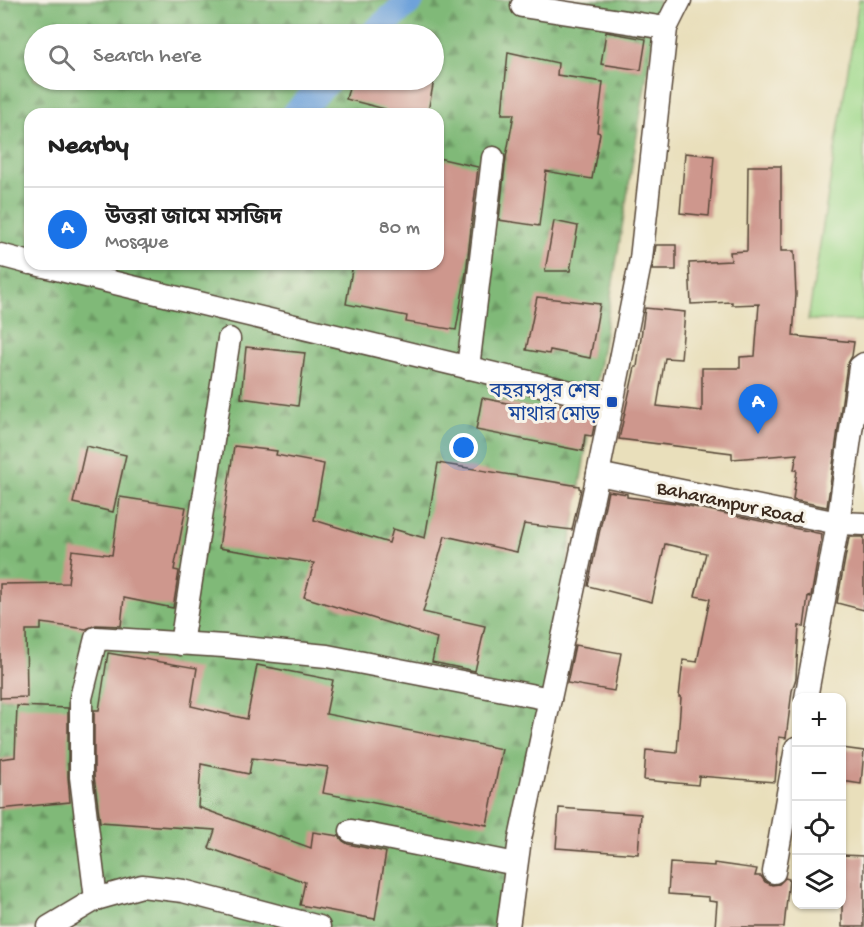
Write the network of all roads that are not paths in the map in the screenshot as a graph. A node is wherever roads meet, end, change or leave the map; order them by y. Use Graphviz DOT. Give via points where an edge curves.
graph roads {
  1 [pos="680,0"];
  2 [pos="522,6"];
  3 [pos="666,28"];
  4 [pos="494,158"];
  5 [pos="0,255"];
  6 [pos="24,261"];
  7 [pos="61,270"];
  8 [pos="229,339"];
  9 [pos="862,365"];
  10 [pos="468,368"];
  11 [pos="612,402"];
  12 [pos="598,474"];
  13 [pos="838,523"];
  14 [pos="864,524"];
  15 [pos="181,644"];
  16 [pos="807,693"];
  17 [pos="550,699"];
  18 [pos="792,771"];
  19 [pos="351,831"];
  20 [pos="516,864"];
  21 [pos="774,872"];
  22 [pos="96,899"];
  23 [pos="49,927"];
  24 [pos="319,927"];
  25 [pos="508,927"];
  1 -- 3 [label="street"];
  2 -- 3 [label="street"];
  3 -- 11 [label="street" via="641,259"];
  4 -- 10 [label="street"];
  5 -- 6 [label="street"];
  7 -- 10 [label="street"];
  8 -- 15 [label="street"];
  9 -- 13 [label="street"];
  10 -- 11 [label="street"];
  11 -- 12 [label="street"];
  12 -- 13 [label="street, Baharampur Road"];
  12 -- 17 [label="street"];
  13 -- 14 [label="street, Baharampur Road"];
  13 -- 16 [label="street"];
  15 -- 17 [label="street" via="327,656"];
  15 -- 22 [label="street" via="96,638 81,698 81,777"];
  17 -- 20 [label="street"];
  18 -- 21 [label="street"];
  19 -- 20 [label="street"];
  20 -- 25 [label="street"];
  22 -- 23 [label="street"];
  22 -- 24 [label="street" via="142,886 156,887"];
}
